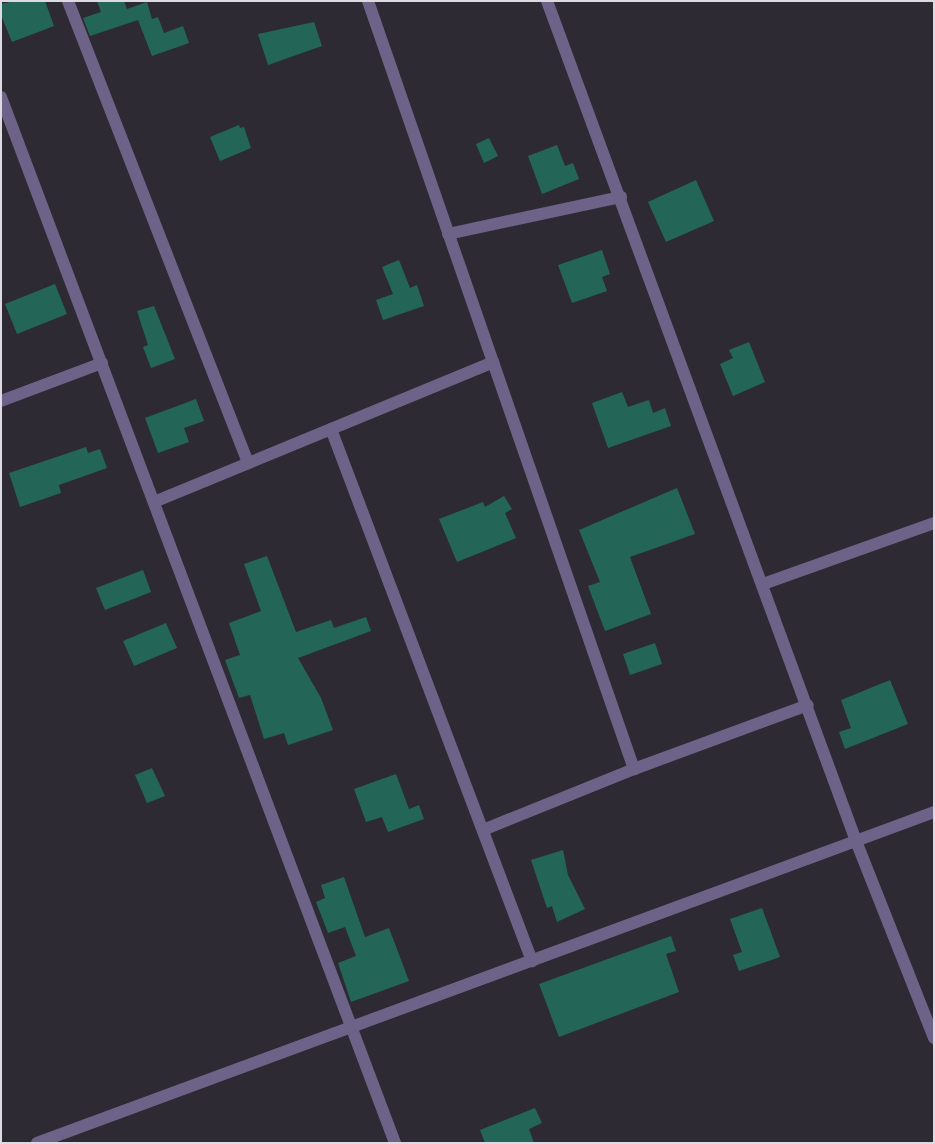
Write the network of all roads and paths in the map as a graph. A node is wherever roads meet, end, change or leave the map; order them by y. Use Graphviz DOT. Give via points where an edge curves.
graph roads {
  1 [pos="68,1"];
  2 [pos="368,1"];
  3 [pos="547,1"];
  4 [pos="1,97"];
  5 [pos="621,197"];
  6 [pos="448,234"];
  7 [pos="493,362"];
  8 [pos="102,363"];
  9 [pos="1,401"];
  10 [pos="331,429"];
  11 [pos="248,463"];
  12 [pos="154,502"];
  13 [pos="934,523"];
  14 [pos="763,584"];
  15 [pos="808,705"];
  16 [pos="634,769"];
  17 [pos="934,812"];
  18 [pos="483,830"];
  19 [pos="856,842"];
  20 [pos="532,960"];
  21 [pos="352,1027"];
  22 [pos="934,1038"];
  23 [pos="37,1143"];
  24 [pos="395,1143"];
  1 -- 11 [label="street"];
  2 -- 6 [label="street"];
  3 -- 5 [label="street"];
  4 -- 8 [label="street"];
  5 -- 6 [label="street"];
  5 -- 14 [label="street"];
  6 -- 7 [label="street"];
  7 -- 10 [label="street"];
  7 -- 16 [label="street"];
  8 -- 9 [label="street"];
  8 -- 12 [label="street"];
  10 -- 11 [label="street"];
  10 -- 18 [label="street"];
  11 -- 12 [label="street"];
  12 -- 21 [label="street"];
  13 -- 14 [label="street"];
  14 -- 15 [label="street"];
  15 -- 16 [label="street"];
  15 -- 19 [label="street"];
  16 -- 18 [label="street"];
  17 -- 19 [label="street"];
  18 -- 20 [label="street"];
  19 -- 20 [label="street"];
  19 -- 22 [label="street"];
  20 -- 21 [label="street"];
  21 -- 23 [label="street"];
  21 -- 24 [label="street"];
}
